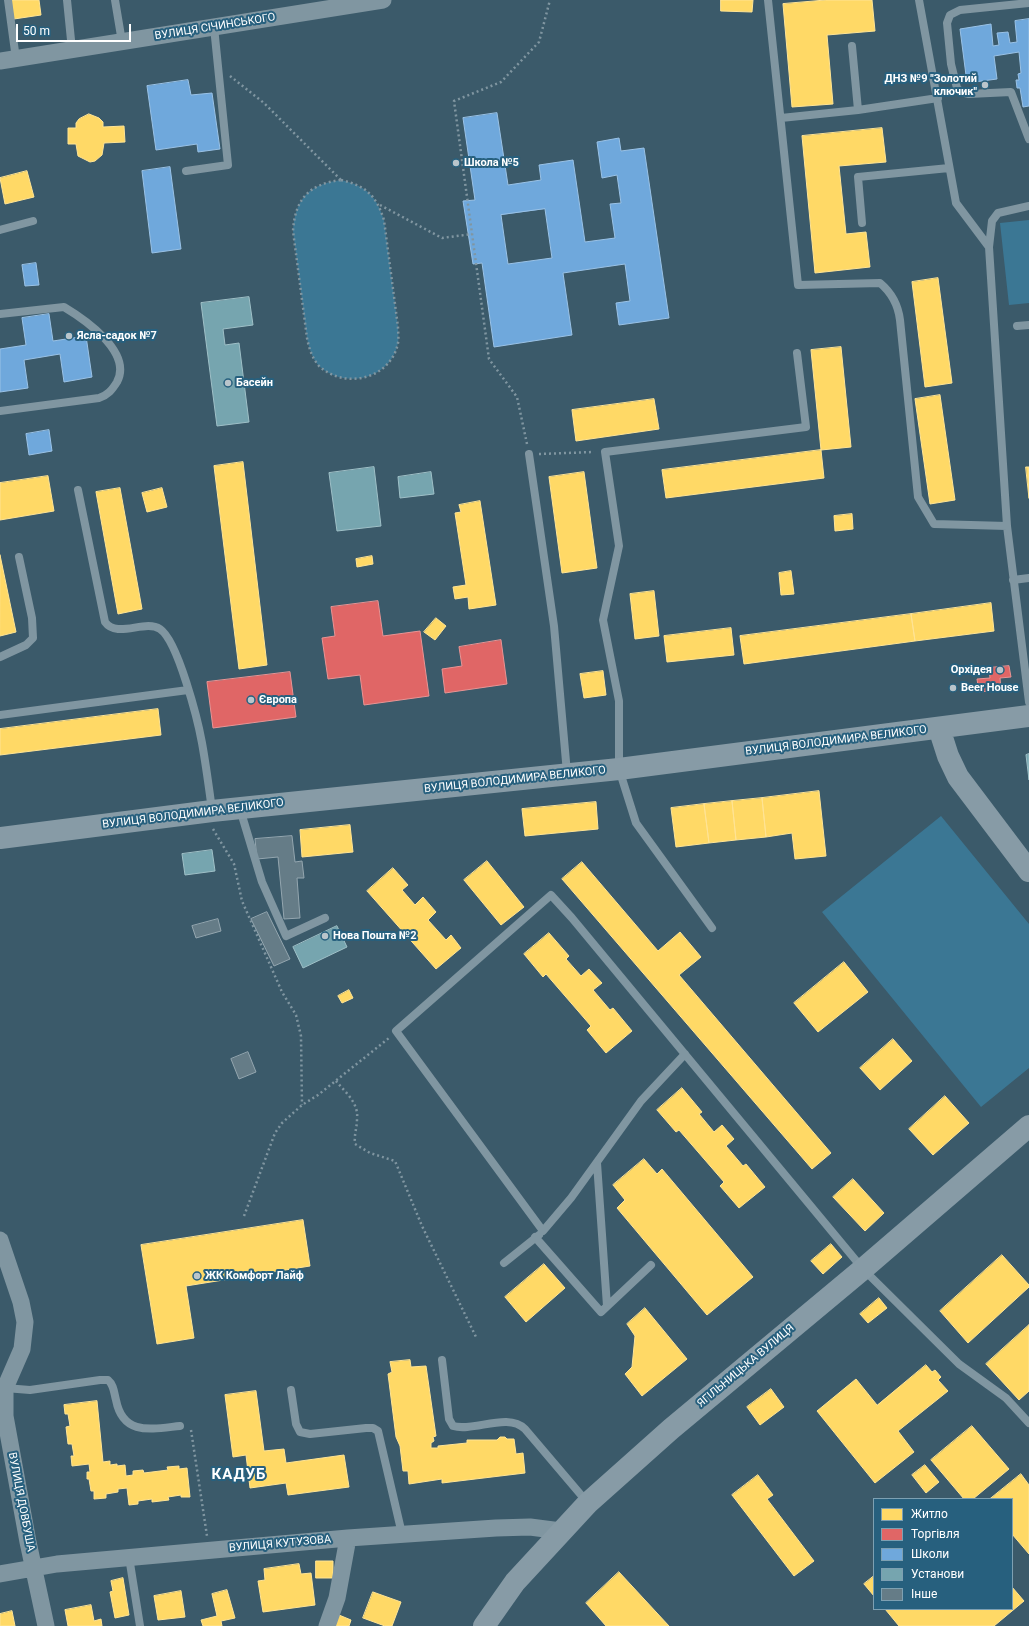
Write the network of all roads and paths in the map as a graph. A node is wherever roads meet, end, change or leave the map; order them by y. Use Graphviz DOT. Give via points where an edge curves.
graph roads {
  1 [pos="8,0"];
  2 [pos="67,0"];
  3 [pos="115,0"];
  4 [pos="384,0"];
  5 [pos="550,0"];
  6 [pos="768,0"];
  7 [pos="919,0"];
  8 [pos="1029,3"];
  9 [pos="214,27"];
  10 [pos="122,42"];
  11 [pos="852,46"];
  12 [pos="72,50"];
  13 [pos="8,60"];
  14 [pos="219,67"];
  15 [pos="938,98"];
  16 [pos="858,110"];
  17 [pos="781,118"];
  18 [pos="1029,139"];
  19 [pos="949,168"];
  20 [pos="186,171"];
  21 [pos="341,180"];
  22 [pos="380,205"];
  23 [pos="1029,206"];
  24 [pos="33,221"];
  25 [pos="862,223"];
  26 [pos="0,230"];
  27 [pos="472,234"];
  28 [pos="989,247"];
  29 [pos="0,314"];
  30 [pos="1029,324"];
  31 [pos="1017,326"];
  32 [pos="797,353"];
  33 [pos="0,411"];
  34 [pos="605,452"];
  35 [pos="529,454"];
  36 [pos="78,490"];
  37 [pos="1007,526"];
  38 [pos="19,557"];
  39 [pos="1029,578"];
  40 [pos="1013,580"];
  41 [pos="0,657"];
  42 [pos="188,690"];
  43 [pos="1029,702"];
  44 [pos="0,715"];
  45 [pos="1029,716"];
  46 [pos="939,728"];
  47 [pos="619,769"];
  48 [pos="568,774"];
  49 [pos="240,808"];
  50 [pos="212,820"];
  51 [pos="0,838"];
  52 [pos="1029,871"];
  53 [pos="325,918"];
  54 [pos="712,928"];
  55 [pos="396,1031"];
  56 [pos="685,1054"];
  57 [pos="336,1081"];
  58 [pos="302,1105"];
  59 [pos="1029,1126"];
  60 [pos="597,1163"];
  61 [pos="244,1216"];
  62 [pos="543,1231"];
  63 [pos="536,1237"];
  64 [pos="0,1240"];
  65 [pos="504,1263"];
  66 [pos="651,1265"];
  67 [pos="863,1269"];
  68 [pos="607,1306"];
  69 [pos="477,1339"];
  70 [pos="442,1360"];
  71 [pos="5,1388"];
  72 [pos="291,1390"];
  73 [pos="1029,1422"];
  74 [pos="180,1426"];
  75 [pos="588,1503"];
  76 [pos="561,1531"];
  77 [pos="402,1534"];
  78 [pos="348,1538"];
  79 [pos="209,1550"];
  80 [pos="129,1557"];
  81 [pos="34,1567"];
  82 [pos="0,1574"];
  83 [pos="46,1626"];
  84 [pos="140,1626"];
  85 [pos="327,1626"];
  86 [pos="484,1626"];
  1 -- 13 [label="lane"];
  2 -- 12 [label="lane"];
  3 -- 10 [label="lane"];
  4 -- 9 [label="street, ВУЛИЦЯ СІЧИНСЬКОГО"];
  5 -- 27 [label="path" via="539,42 501,82 454,101"];
  6 -- 17 [label="lane"];
  7 -- 15 [label="lane"];
  8 -- 18 [label="lane" via="960,10 950,15 947,28 957,88 969,94 1011,92"];
  9 -- 10 [label="street, ВУЛИЦЯ СІЧИНСЬКОГО"];
  9 -- 14 [label="lane"];
  10 -- 12 [label="street, ВУЛИЦЯ СІЧИНСЬКОГО"];
  11 -- 16 [label="lane"];
  12 -- 13 [label="street, ВУЛИЦЯ СІЧИНСЬКОГО"];
  14 -- 20 [label="lane" via="228,165"];
  14 -- 21 [label="path" via="264,103"];
  15 -- 16 [label="lane"];
  15 -- 19 [label="lane"];
  16 -- 17 [label="lane"];
  17 -- 37 [label="lane" via="798,285 880,283 890,292 899,310 918,497 934,524"];
  19 -- 25 [label="lane" via="858,177"];
  19 -- 28 [label="lane" via="956,203"];
  21 -- 22 [label="path" via="357,184 370,192"];
  21 -- 22 [label="path" via="326,182 312,189 301,200 294,215 293,231 306,338 311,353 324,370 343,379 358,380 372,376 384,368 398,343 398,327"];
  22 -- 27 [label="path" via="442,238"];
  23 -- 28 [label="lane" via="998,213 992,221"];
  24 -- 26 [label="lane"];
  27 -- 35 [label="path" via="489,359 517,397"];
  28 -- 37 [label="lane"];
  29 -- 33 [label="lane" via="64,307 106,339 118,362 120,374 107,395 99,398"];
  30 -- 31 [label="lane"];
  32 -- 34 [label="lane" via="806,427"];
  34 -- 35 [label="path"];
  34 -- 47 [label="lane" via="619,546 603,620 619,701"];
  35 -- 48 [label="lane" via="554,626"];
  36 -- 42 [label="lane" via="105,622 112,628 150,627 161,630 173,647"];
  37 -- 40 [label="lane"];
  38 -- 41 [label="lane" via="32,618 33,638 26,645"];
  39 -- 40 [label="lane"];
  40 -- 43 [label="lane"];
  42 -- 44 [label="lane"];
  42 -- 50 [label="lane" via="202,742"];
  45 -- 46 [label="main road, ВУЛИЦЯ ВОЛОДИМИРА ВЕЛИКОГО"];
  46 -- 47 [label="main road, ВУЛИЦЯ ВОЛОДИМИРА ВЕЛИКОГО"];
  46 -- 52 [label="main road" via="958,777"];
  47 -- 48 [label="main road, ВУЛИЦЯ ВОЛОДИМИРА ВЕЛИКОГО"];
  47 -- 54 [label="lane" via="636,823"];
  48 -- 49 [label="main road, ВУЛИЦЯ ВОЛОДИМИРА ВЕЛИКОГО"];
  49 -- 50 [label="main road, ВУЛИЦЯ ВОЛОДИМИРА ВЕЛИКОГО"];
  49 -- 53 [label="lane" via="262,882 286,936"];
  50 -- 51 [label="main road, ВУЛИЦЯ ВОЛОДИМИРА ВЕЛИКОГО"];
  50 -- 58 [label="path" via="234,864 242,901 297,1020 301,1036"];
  55 -- 56 [label="lane" via="551,895"];
  55 -- 57 [label="path"];
  55 -- 62 [label="lane"];
  56 -- 60 [label="lane" via="640,1101"];
  56 -- 67 [label="lane"];
  57 -- 58 [label="path"];
  57 -- 69 [label="path" via="356,1105 355,1144 370,1153 394,1161 422,1226"];
  58 -- 61 [label="path" via="275,1133"];
  59 -- 67 [label="main road, ЯГІЛЬНИЦЬКА ВУЛИЦЯ"];
  60 -- 62 [label="lane"];
  60 -- 68 [label="lane"];
  62 -- 63 [label="lane"];
  63 -- 65 [label="lane"];
  63 -- 68 [label="lane" via="601,1312"];
  64 -- 71 [label="street, ВУЛИЦЯ ДОВБУША" via="21,1302 25,1322 22,1349"];
  66 -- 68 [label="lane"];
  67 -- 73 [label="lane" via="960,1364 1006,1398"];
  67 -- 75 [label="main road, ЯГІЛЬНИЦЬКА ВУЛИЦЯ" via="671,1429"];
  70 -- 75 [label="lane" via="449,1419 453,1426 517,1423 525,1429"];
  71 -- 74 [label="lane" via="23,1390 104,1380 111,1383 119,1412 130,1424 152,1429"];
  71 -- 81 [label="street, ВУЛИЦЯ ДОВБУША" via="7,1430"];
  72 -- 77 [label="lane" via="296,1424 300,1432 310,1434 366,1428 378,1431"];
  74 -- 79 [label="path" via="189,1426 191,1430"];
  75 -- 76 [label="main road, ЯГІЛЬНИЦЬКА ВУЛИЦЯ"];
  76 -- 77 [label="street, ВУЛИЦЯ КУТУЗОВА" via="530,1527"];
  76 -- 86 [label="main road, ЯГІЛЬНИЦЬКА ВУЛИЦЯ" via="507,1591"];
  77 -- 78 [label="street, ВУЛИЦЯ КУТУЗОВА"];
  78 -- 79 [label="street, ВУЛИЦЯ КУТУЗОВА"];
  78 -- 85 [label="street" via="337,1598"];
  79 -- 80 [label="street, ВУЛИЦЯ КУТУЗОВА"];
  80 -- 81 [label="street, ВУЛИЦЯ КУТУЗОВА"];
  80 -- 84 [label="lane"];
  81 -- 82 [label="street, ВУЛИЦЯ КУТУЗОВА"];
  81 -- 83 [label="street, ВУЛИЦЯ ДОВБУША"];
}
